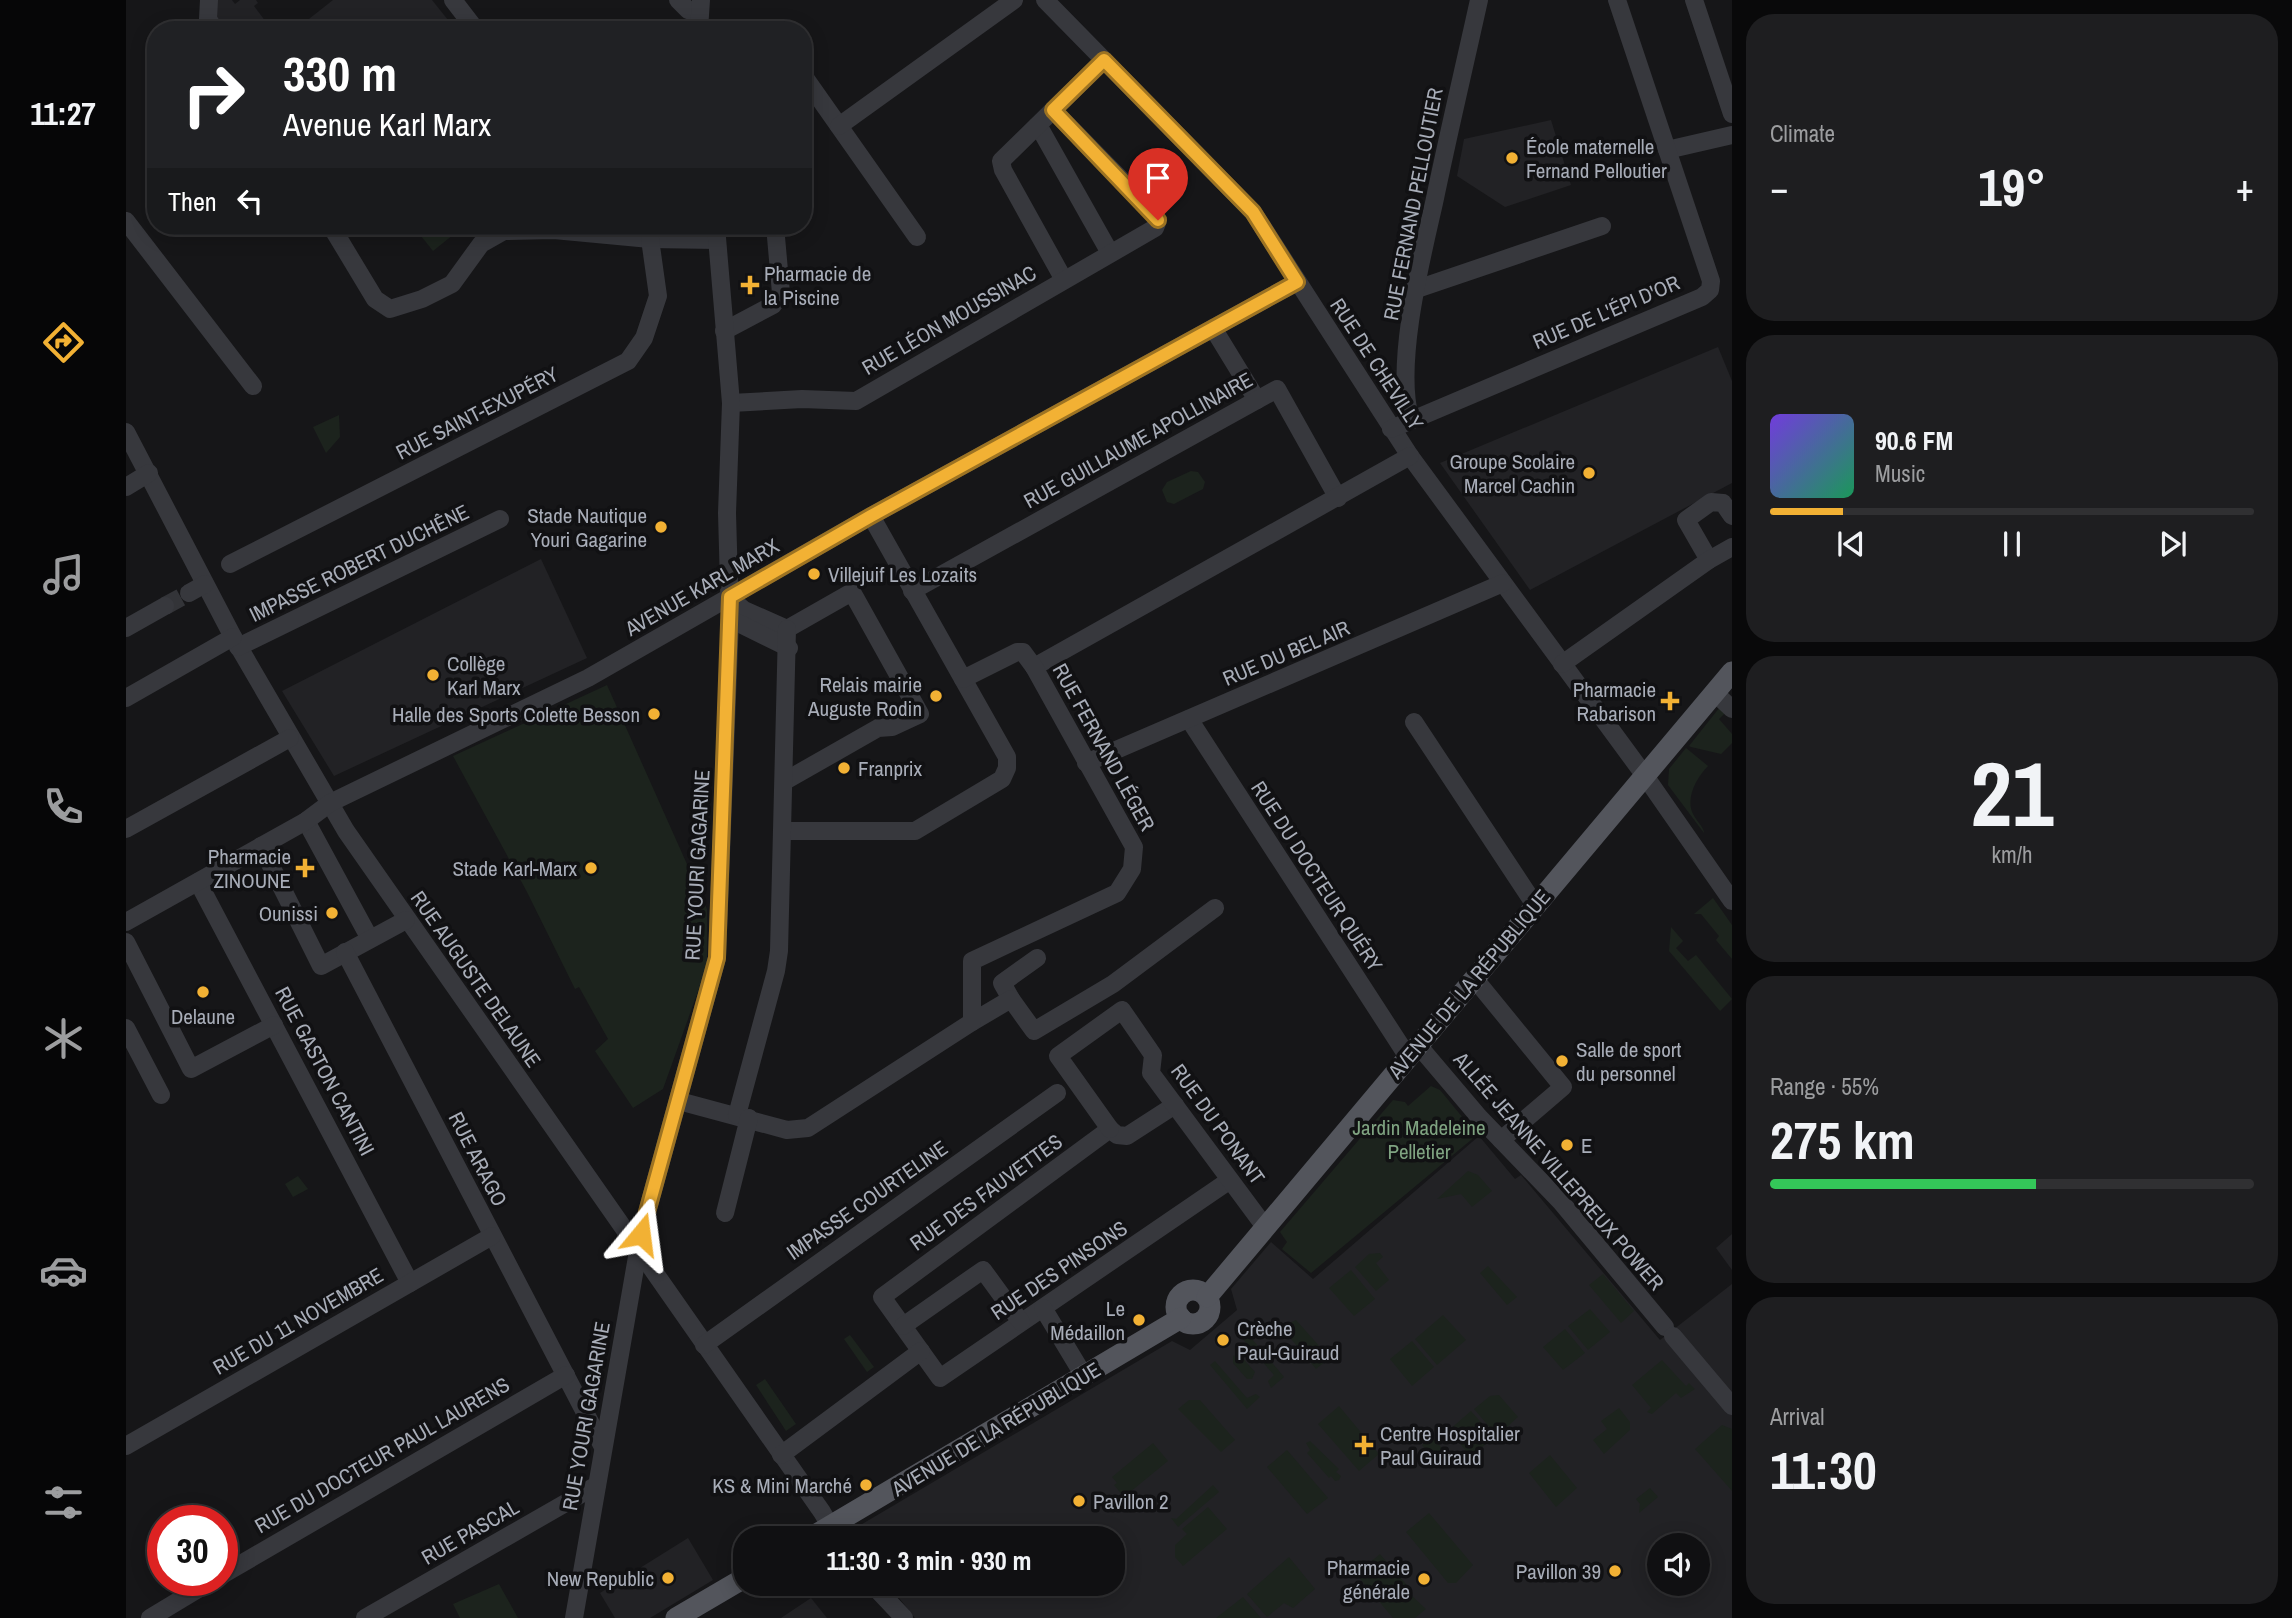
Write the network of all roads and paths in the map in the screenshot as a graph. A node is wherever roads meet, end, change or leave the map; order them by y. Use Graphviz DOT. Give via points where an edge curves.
graph roads {
  1 [pos="209,0"];
  2 [pos="453,0"];
  3 [pos="678,0"];
  4 [pos="1014,0"];
  5 [pos="1045,0"];
  6 [pos="1479,0"];
  7 [pos="1617,0"];
  8 [pos="1694,0"];
  9 [pos="700,14"];
  10 [pos="209,21"];
  11 [pos="469,21"];
  12 [pos="1104,60"];
  13 [pos="812,88"];
  14 [pos="1053,110"];
  15 [pos="1732,114"];
  16 [pos="1038,125"];
  17 [pos="839,127"];
  18 [pos="1732,135"];
  19 [pos="1667,150"];
  20 [pos="126,221"];
  21 [pos="1602,226"];
  22 [pos="336,235"];
  23 [pos="497,235"];
  24 [pos="641,235"];
  25 [pos="717,235"];
  26 [pos="776,235"];
  27 [pos="917,237"];
  28 [pos="1110,253"];
  29 [pos="1065,280"];
  30 [pos="1297,282"];
  31 [pos="1414,290"];
  32 [pos="1213,328"];
  33 [pos="724,331"];
  34 [pos="253,386"];
  35 [pos="1257,400"];
  36 [pos="731,403"];
  37 [pos="1410,418"];
  38 [pos="1391,429"];
  39 [pos="126,432"];
  40 [pos="1410,456"];
  41 [pos="149,473"];
  42 [pos="126,487"];
  43 [pos="1338,498"];
  44 [pos="871,516"];
  45 [pos="1732,516"];
  46 [pos="500,519"];
  47 [pos="1732,547"];
  48 [pos="1709,559"];
  49 [pos="230,564"];
  50 [pos="1503,583"];
  51 [pos="912,591"];
  52 [pos="730,597"];
  53 [pos="165,607"];
  54 [pos="730,619"];
  55 [pos="126,628"];
  56 [pos="787,629"];
  57 [pos="236,642"];
  58 [pos="789,648"];
  59 [pos="1562,664"];
  60 [pos="1034,667"];
  61 [pos="1732,672"];
  62 [pos="963,679"];
  63 [pos="1715,693"];
  64 [pos="126,698"];
  65 [pos="1732,709"];
  66 [pos="1189,719"];
  67 [pos="1414,722"];
  68 [pos="290,738"];
  69 [pos="1086,763"];
  70 [pos="1645,776"];
  71 [pos="785,781"];
  72 [pos="330,803"];
  73 [pos="306,821"];
  74 [pos="126,829"];
  75 [pos="783,831"];
  76 [pos="261,846"];
  77 [pos="198,882"];
  78 [pos="1732,901"];
  79 [pos="1535,905"];
  80 [pos="1215,908"];
  81 [pos="406,920"];
  82 [pos="126,922"];
  83 [pos="370,939"];
  84 [pos="126,942"];
  85 [pos="345,952"];
  86 [pos="1037,958"];
  87 [pos="1474,978"];
  88 [pos="1011,999"];
  89 [pos="972,1022"];
  90 [pos="274,1025"];
  91 [pos="126,1028"];
  92 [pos="1413,1051"];
  93 [pos="1057,1093"];
  94 [pos="161,1096"];
  95 [pos="679,1101"];
  96 [pos="1175,1105"];
  97 [pos="743,1116"];
  98 [pos="1110,1129"];
  99 [pos="1501,1140"];
  100 [pos="1230,1180"];
  101 [pos="725,1213"];
  102 [pos="1265,1227"];
  103 [pos="492,1236"];
  104 [pos="638,1250"];
  105 [pos="410,1283"];
  106 [pos="1043,1308"];
  107 [pos="1021,1322"];
  108 [pos="903,1326"];
  109 [pos="704,1345"];
  110 [pos="921,1351"];
  111 [pos="566,1375"];
  112 [pos="1084,1376"];
  113 [pos="1732,1406"];
  114 [pos="126,1446"];
  115 [pos="603,1447"];
  116 [pos="781,1455"];
  117 [pos="597,1486"];
  118 [pos="829,1526"];
  119 [pos="843,1526"];
  120 [pos="238,1566"];
  121 [pos="733,1585"];
  122 [pos="186,1596"];
  123 [pos="883,1596"];
  124 [pos="150,1618"];
  125 [pos="365,1618"];
  126 [pos="574,1618"];
  127 [pos="676,1618"];
  128 [pos="904,1618"];
  1 -- 10 [label="street"];
  2 -- 11 [label="street"];
  3 -- 9 [label="street"];
  4 -- 17 [label="street"];
  5 -- 12 [label="street, RUE DE CHEVILLY"];
  6 -- 31 [label="street, RUE FERNAND PELLOUTIER"];
  7 -- 19 [label="street, RUE DE L'ÉPI D'OR"];
  8 -- 15 [label="street"];
  12 -- 14 [label="street, RUE LÉON MOUSSINAC"];
  12 -- 30 [label="street, RUE DE CHEVILLY" via="1253,212"];
  13 -- 17 [label="street"];
  14 -- 16 [label="street, RUE LÉON MOUSSINAC"];
  14 -- 28 [label="street, RUE LÉON MOUSSINAC" via="1158,220 1155,228"];
  16 -- 28 [label="street"];
  16 -- 29 [label="street, RUE LÉON MOUSSINAC" via="1001,164"];
  17 -- 27 [label="street"];
  18 -- 19 [label="street"];
  19 -- 37 [label="street, RUE DE L'ÉPI D'OR" via="1711,281 1708,293"];
  20 -- 34 [label="street"];
  21 -- 31 [label="street"];
  22 -- 23 [label="street" via="375,299 390,309 452,284 481,244"];
  24 -- 49 [label="street, RUE SAINT-EXUPÉRY" via="658,296 644,338 628,362"];
  25 -- 33 [label="street, RUE YOURI GAGARINE"];
  26 -- 33 [label="street" via="781,293 773,305"];
  28 -- 29 [label="street, RUE LÉON MOUSSINAC"];
  29 -- 36 [label="street, RUE LÉON MOUSSINAC" via="856,401"];
  30 -- 32 [label="street, AVENUE KARL MARX"];
  30 -- 38 [label="street, RUE DE CHEVILLY"];
  31 -- 37 [label="street, RUE FERNAND PELLOUTIER" via="1407,366"];
  32 -- 35 [label="street"];
  32 -- 44 [label="street, AVENUE KARL MARX"];
  33 -- 36 [label="street, RUE YOURI GAGARINE"];
  35 -- 43 [label="street, RUE GUILLAUME APOLLINAIRE" via="1277,389"];
  35 -- 51 [label="street, RUE GUILLAUME APOLLINAIRE"];
  36 -- 52 [label="street, RUE YOURI GAGARINE"];
  37 -- 38 [label="street, RUE DE L'ÉPI D'OR"];
  38 -- 40 [label="street, RUE DE CHEVILLY"];
  39 -- 41 [label="street, RUE AUGUSTE DELAUNE"];
  40 -- 43 [label="street, RUE FERNAND LÉGER"];
  40 -- 50 [label="street, RUE DE CHEVILLY"];
  41 -- 42 [label="street"];
  41 -- 57 [label="street, RUE AUGUSTE DELAUNE" via="197,589"];
  43 -- 60 [label="street, RUE FERNAND LÉGER"];
  44 -- 51 [label="street"];
  44 -- 52 [label="street, AVENUE KARL MARX"];
  45 -- 48 [label="street" via="1723,503 1711,502 1686,520"];
  46 -- 57 [label="street, IMPASSE ROBERT DUCHÊNE"];
  47 -- 48 [label="street"];
  48 -- 59 [label="street"];
  50 -- 59 [label="street, RUE DE CHEVILLY"];
  50 -- 66 [label="street, RUE DU BEL AIR"];
  51 -- 62 [label="street"];
  52 -- 54 [label="street, RUE YOURI GAGARINE"];
  52 -- 56 [label="street" via="744,610"];
  52 -- 72 [label="street, AVENUE KARL MARX" via="588,678"];
  53 -- 55 [label="street"];
  54 -- 58 [label="street"];
  54 -- 95 [label="street, RUE YOURI GAGARINE" via="717,958"];
  56 -- 58 [label="street"];
  56 -- 71 [label="street" via="852,593 920,714 878,728"];
  57 -- 64 [label="street, IMPASSE ROBERT DUCHÊNE"];
  57 -- 68 [label="street, RUE AUGUSTE DELAUNE"];
  58 -- 71 [label="street"];
  59 -- 70 [label="street, RUE DE CHEVILLY"];
  60 -- 62 [label="street" via="1023,652 1017,652"];
  60 -- 69 [label="street, RUE FERNAND LÉGER"];
  61 -- 63 [label="main road, AVENUE DE LA RÉPUBLIQUE"];
  62 -- 75 [label="street" via="1007,757 1002,779 915,831"];
  63 -- 65 [label="street"];
  63 -- 70 [label="main road, AVENUE DE LA RÉPUBLIQUE"];
  66 -- 69 [label="street, RUE DU BEL AIR"];
  66 -- 92 [label="street, RUE DU DOCTEUR QUÉRY"];
  67 -- 79 [label="street"];
  68 -- 72 [label="street, RUE AUGUSTE DELAUNE"];
  68 -- 74 [label="street"];
  69 -- 89 [label="street, RUE FERNAND LÉGER" via="1134,846 1132,869 1117,892 972,961"];
  70 -- 78 [label="street, RUE DE CHEVILLY"];
  70 -- 79 [label="main road, AVENUE DE LA RÉPUBLIQUE"];
  71 -- 75 [label="street"];
  72 -- 73 [label="street, AVENUE KARL MARX"];
  72 -- 81 [label="street, RUE AUGUSTE DELAUNE"];
  73 -- 76 [label="street, AVENUE KARL MARX"];
  73 -- 83 [label="street"];
  75 -- 97 [label="street" via="776,971"];
  76 -- 77 [label="street, AVENUE KARL MARX"];
  76 -- 85 [label="street" via="321,966"];
  77 -- 82 [label="street, AVENUE KARL MARX"];
  77 -- 90 [label="street, RUE GASTON CANTINI"];
  79 -- 87 [label="main road, AVENUE DE LA RÉPUBLIQUE"];
  80 -- 88 [label="street" via="1113,985 1034,1031"];
  81 -- 83 [label="street"];
  81 -- 104 [label="street, RUE AUGUSTE DELAUNE"];
  83 -- 85 [label="street"];
  84 -- 90 [label="street" via="191,1069"];
  85 -- 103 [label="street, RUE ARAGO"];
  86 -- 88 [label="street" via="1002,983"];
  87 -- 92 [label="main road, AVENUE DE LA RÉPUBLIQUE"];
  87 -- 99 [label="street" via="1563,1087"];
  88 -- 89 [label="street"];
  89 -- 97 [label="street" via="808,1128 787,1129"];
  90 -- 105 [label="street, RUE GASTON CANTINI"];
  91 -- 94 [label="street"];
  92 -- 99 [label="street, ALLÉE JEANNE VILLEPREUX POWER"];
  92 -- 102 [label="main road, AVENUE DE LA RÉPUBLIQUE"];
  93 -- 109 [label="street, IMPASSE COURTELINE"];
  95 -- 97 [label="street"];
  95 -- 104 [label="street, RUE YOURI GAGARINE"];
  96 -- 98 [label="street" via="1127,1136"];
  96 -- 98 [label="street, RUE DU PONANT" via="1151,1073 1153,1055 1122,1010 1058,1056"];
  96 -- 100 [label="street, RUE DU PONANT"];
  97 -- 101 [label="street"];
  98 -- 108 [label="street, RUE DES FAUVETTES" via="882,1297"];
  99 -- 113 [label="street, ALLÉE JEANNE VILLEPREUX POWER" via="1560,1202"];
  100 -- 102 [label="street, RUE DU PONANT"];
  100 -- 106 [label="street, RUE DES PINSONS"];
  102 -- 112 [label="main road, AVENUE DE LA RÉPUBLIQUE" via="1207,1297 1198,1290 1182,1293 1177,1303 1181,1318"];
  103 -- 105 [label="street, RUE DU 11 NOVEMBRE"];
  103 -- 111 [label="street, RUE ARAGO"];
  104 -- 109 [label="street, RUE AUGUSTE DELAUNE"];
  104 -- 115 [label="street, RUE YOURI GAGARINE"];
  105 -- 114 [label="street, RUE DU 11 NOVEMBRE"];
  106 -- 107 [label="street, RUE DES PINSONS"];
  106 -- 112 [label="street"];
  107 -- 108 [label="street" via="983,1270"];
  107 -- 110 [label="street, RUE DES PINSONS" via="940,1378"];
  108 -- 110 [label="street, RUE DES FAUVETTES"];
  109 -- 116 [label="street, RUE AUGUSTE DELAUNE"];
  110 -- 116 [label="street"];
  111 -- 115 [label="street, RUE ARAGO"];
  111 -- 120 [label="street, RUE DU DOCTEUR PAUL LAURENS"];
  112 -- 119 [label="main road, AVENUE DE LA RÉPUBLIQUE"];
  115 -- 117 [label="street, RUE YOURI GAGARINE"];
  116 -- 118 [label="street, RUE AUGUSTE DELAUNE"];
  117 -- 125 [label="street, RUE PASCAL"];
  117 -- 126 [label="street, RUE YOURI GAGARINE"];
  121 -- 127 [label="main road"];
  122 -- 124 [label="street"];
  123 -- 128 [label="street"];
}
